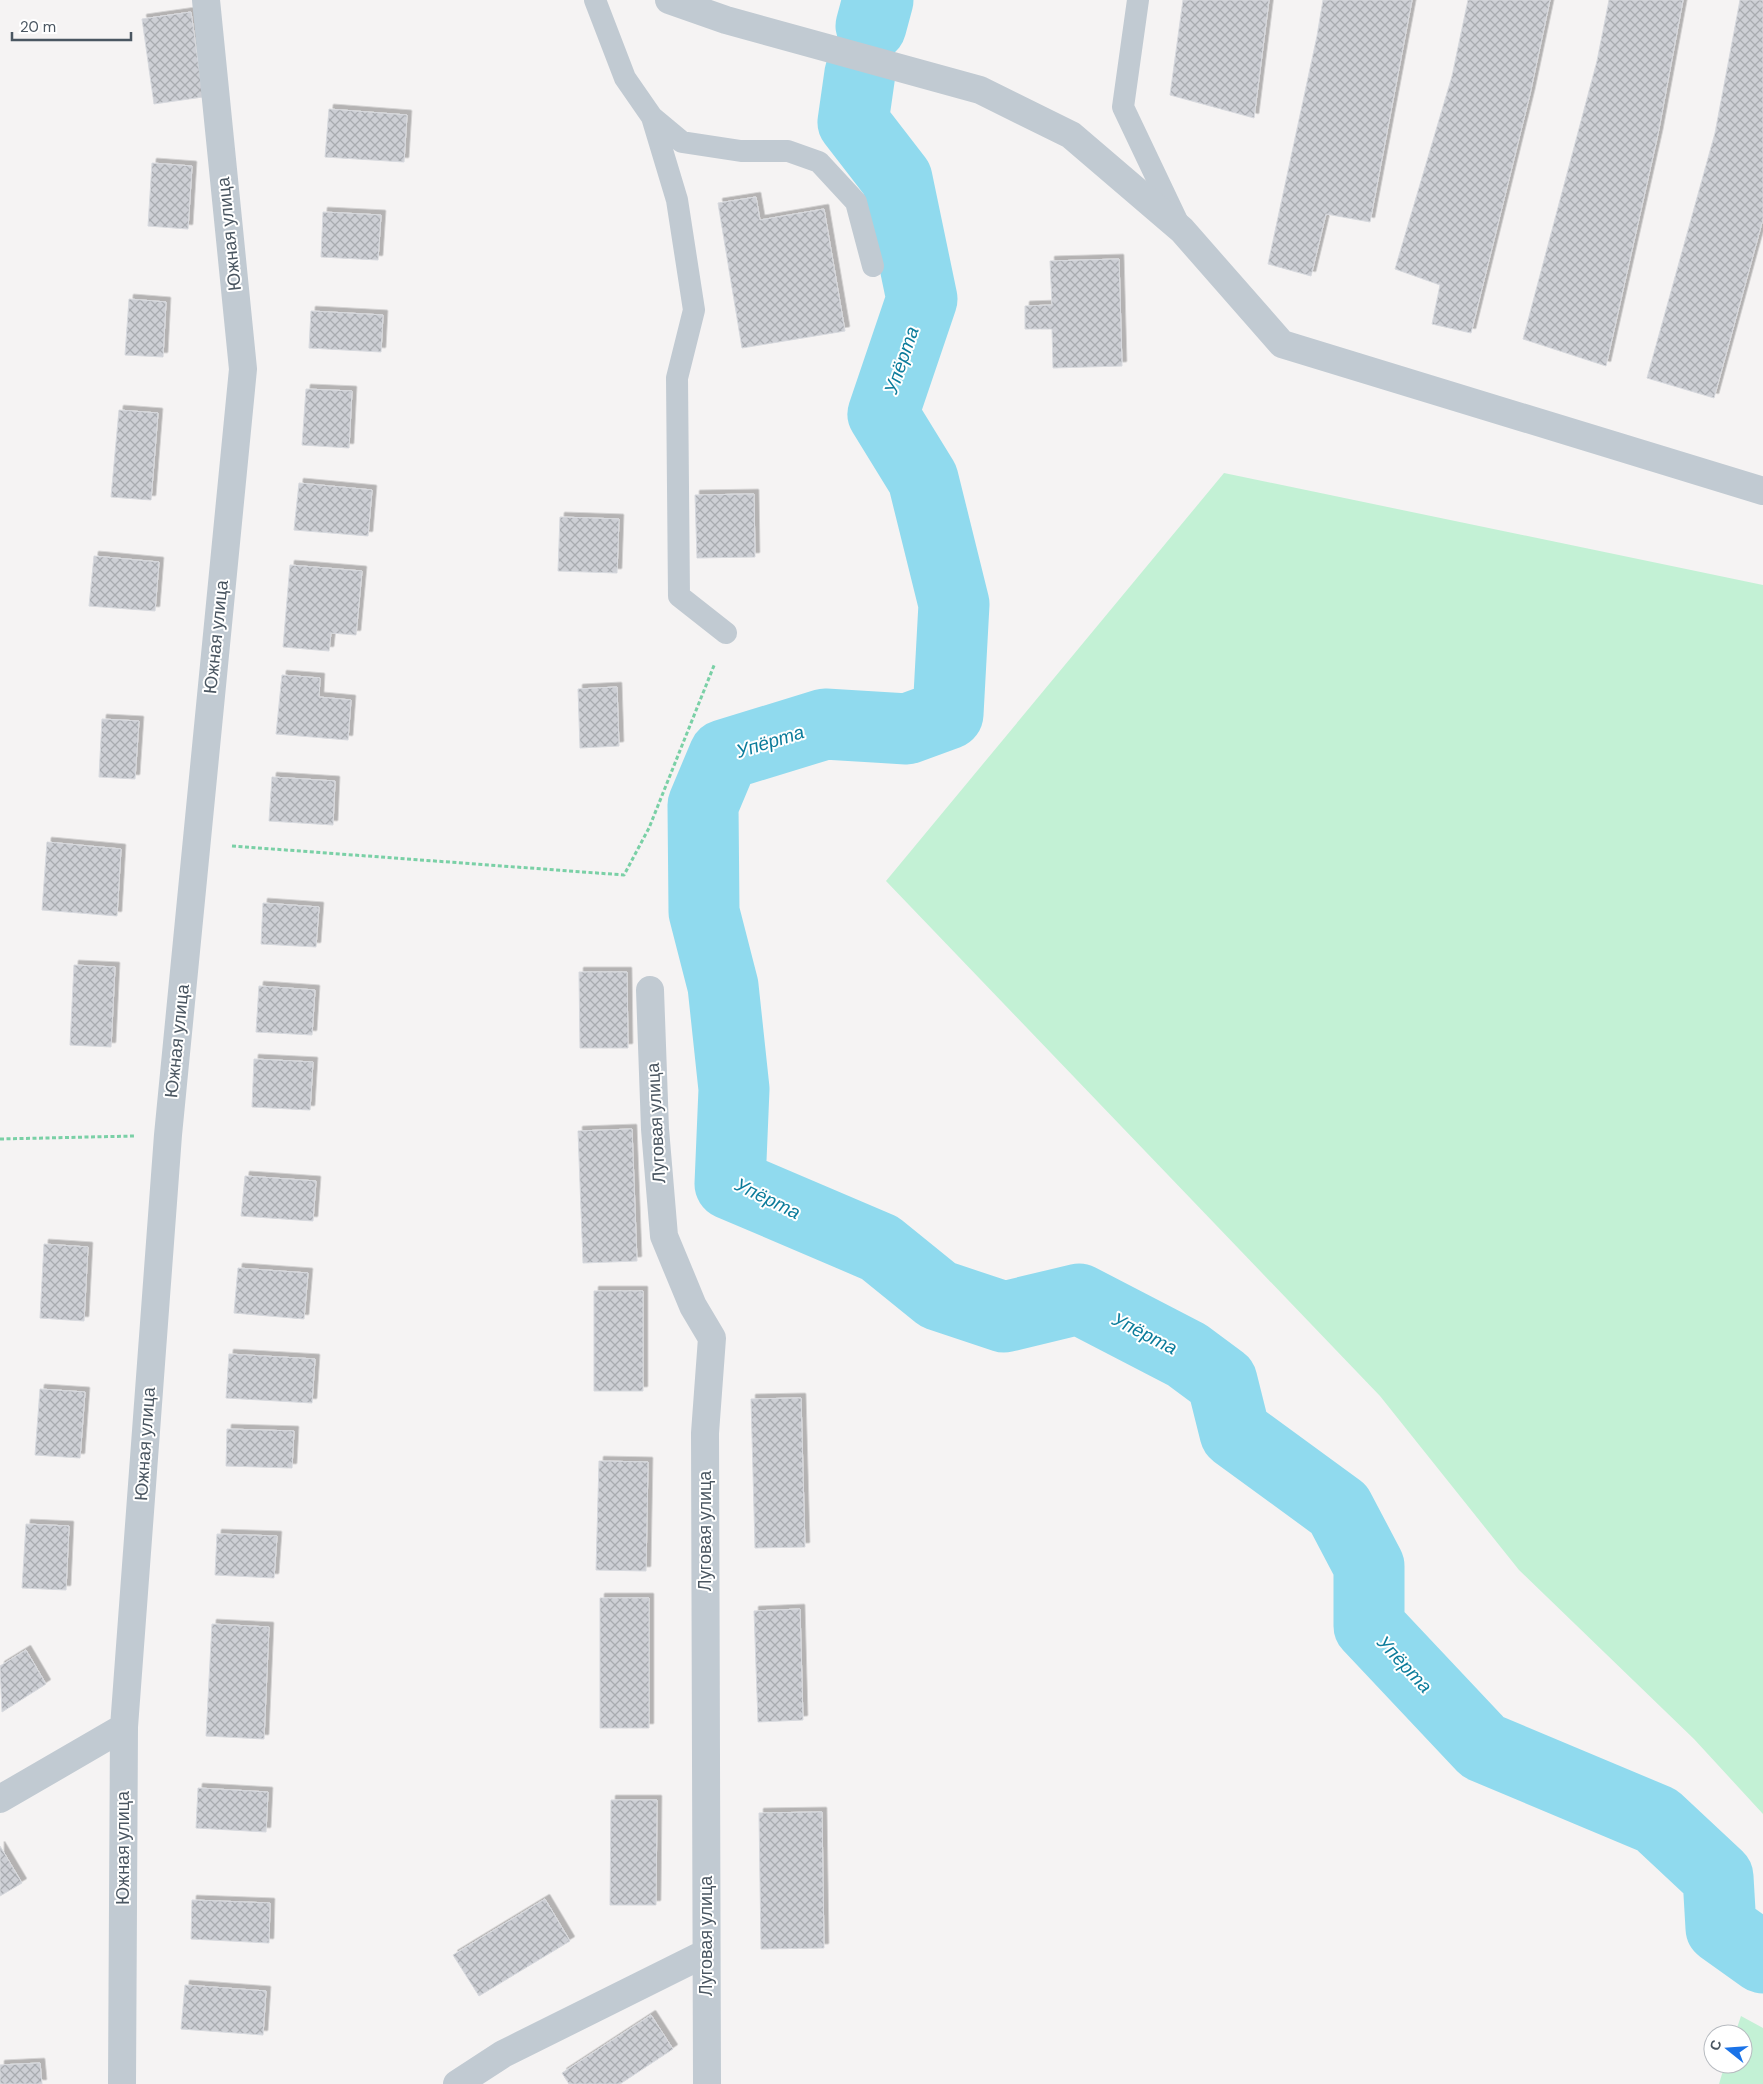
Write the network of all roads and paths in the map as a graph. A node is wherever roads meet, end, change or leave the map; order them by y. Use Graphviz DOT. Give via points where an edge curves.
graph roads {
  1 [pos="206,0"];
  2 [pos="595,0"];
  3 [pos="669,0"];
  4 [pos="1138,0"];
  5 [pos="652,117"];
  6 [pos="1182,230"];
  7 [pos="873,266"];
  8 [pos="1763,491"];
  9 [pos="726,633"];
  10 [pos="196,843"];
  11 [pos="650,990"];
  12 [pos="168,1135"];
  13 [pos="0,1139"];
  14 [pos="124,1728"];
  15 [pos="0,1799"];
  16 [pos="706,1953"];
  17 [pos="122,2084"];
  18 [pos="457,2084"];
  19 [pos="707,2084"];
  1 -- 10 [label="street, Южная улица" via="242,369"];
  2 -- 5 [label="lane" via="624,78"];
  3 -- 6 [label="street" via="726,20 980,90 1071,135"];
  4 -- 6 [label="lane" via="1123,107"];
  5 -- 7 [label="lane" via="682,142 741,151 788,151 819,162 856,202"];
  5 -- 9 [label="lane" via="678,200 694,310 677,378 679,596"];
  6 -- 8 [label="street" via="1282,344"];
  9 -- 10 [label="path" via="649,828 624,875"];
  10 -- 12 [label="street, Южная улица"];
  11 -- 16 [label="street, Луговая улица" via="655,1129 664,1236 693,1306 712,1338 705,1433"];
  12 -- 13 [label="path"];
  12 -- 14 [label="street, Южная улица"];
  14 -- 15 [label="street"];
  14 -- 17 [label="street, Южная улица"];
  16 -- 18 [label="street" via="503,2054"];
  16 -- 19 [label="street, Луговая улица"];
}
